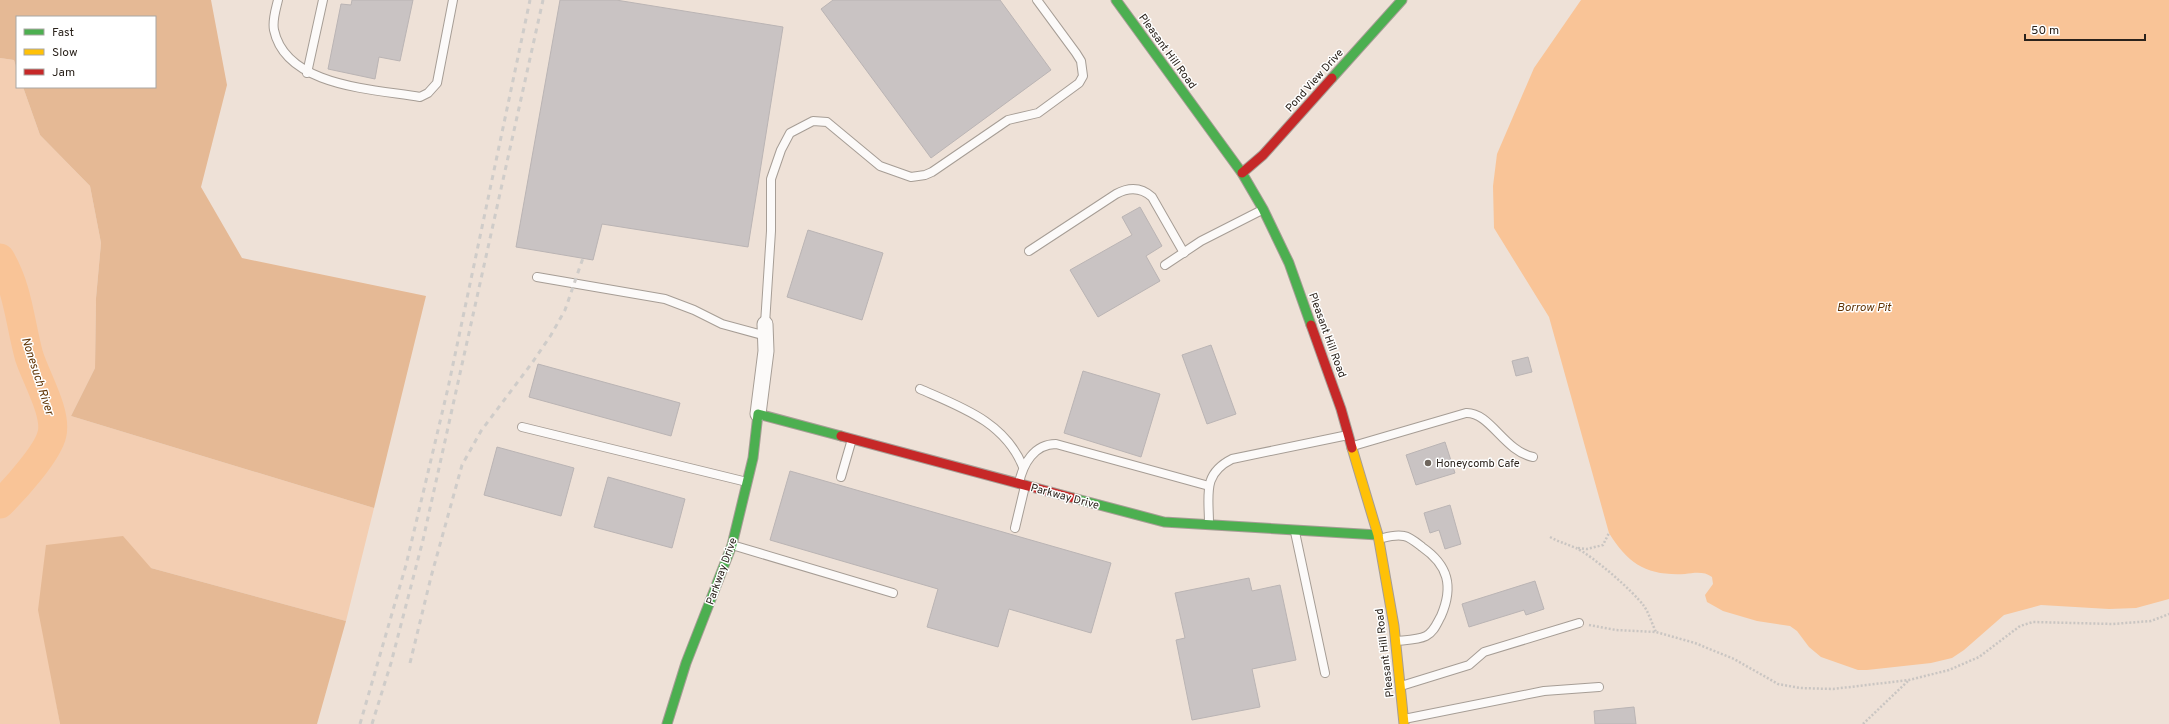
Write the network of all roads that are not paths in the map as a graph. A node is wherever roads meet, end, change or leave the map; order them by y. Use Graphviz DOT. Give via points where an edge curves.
graph roads {
  1 [pos="278,0"];
  2 [pos="323,0"];
  3 [pos="453,0"];
  4 [pos="1037,0"];
  5 [pos="1116,0"];
  6 [pos="1402,0"];
  7 [pos="307,73"];
  8 [pos="1242,173"];
  9 [pos="1263,209"];
  10 [pos="1029,251"];
  11 [pos="1184,253"];
  12 [pos="1166,265"];
  13 [pos="537,277"];
  14 [pos="766,330"];
  15 [pos="920,389"];
  16 [pos="758,414"];
  17 [pos="522,427"];
  18 [pos="1349,435"];
  19 [pos="852,438"];
  20 [pos="1352,446"];
  21 [pos="1533,456"];
  22 [pos="1023,467"];
  23 [pos="841,477"];
  24 [pos="748,482"];
  25 [pos="1022,484"];
  26 [pos="1209,486"];
  27 [pos="1210,526"];
  28 [pos="1015,528"];
  29 [pos="1295,531"];
  30 [pos="1378,537"];
  31 [pos="732,545"];
  32 [pos="893,593"];
  33 [pos="1579,623"];
  34 [pos="1396,641"];
  35 [pos="1325,672"];
  36 [pos="1401,687"];
  37 [pos="1599,687"];
  38 [pos="1404,722"];
  39 [pos="667,724"];
  1 -- 7 [label="lane" via="274,29 280,47"];
  2 -- 7 [label="lane"];
  3 -- 7 [label="lane" via="441,68 437,83 428,94 420,97 326,80"];
  4 -- 14 [label="lane" via="1081,61 1084,76 1079,83 1038,113 1002,123 932,172 911,177 880,166 827,122 813,121 790,133 771,179"];
  5 -- 8 [label="street, Pleasant Hill Road"];
  6 -- 8 [label="street, Pond View Drive" via="1264,155"];
  8 -- 9 [label="street, Pleasant Hill Road"];
  9 -- 11 [label="lane"];
  9 -- 18 [label="street, Pleasant Hill Road" via="1289,263"];
  10 -- 11 [label="lane" via="1116,194 1134,188 1146,191 1152,197"];
  11 -- 12 [label="lane"];
  13 -- 14 [label="lane" via="665,299 722,324"];
  14 -- 16 [label="street, Parkway Drive"];
  15 -- 22 [label="lane" via="964,408 996,428 1007,439"];
  16 -- 19 [label="street, Parkway Drive"];
  16 -- 24 [label="street, Parkway Drive"];
  17 -- 24 [label="lane"];
  18 -- 20 [label="street, Pleasant Hill Road"];
  18 -- 26 [label="lane" via="1232,459 1219,465"];
  19 -- 23 [label="lane"];
  19 -- 25 [label="street, Parkway Drive"];
  20 -- 21 [label="lane" via="1473,413 1490,424 1515,449 1522,454"];
  20 -- 30 [label="street, Pleasant Hill Road"];
  22 -- 25 [label="lane"];
  22 -- 26 [label="lane" via="1042,447 1063,444"];
  24 -- 31 [label="street, Parkway Drive"];
  25 -- 27 [label="street, Parkway Drive" via="1164,522"];
  25 -- 28 [label="lane"];
  26 -- 27 [label="lane"];
  27 -- 29 [label="street, Parkway Drive"];
  29 -- 30 [label="street, Parkway Drive"];
  29 -- 35 [label="lane"];
  30 -- 34 [label="street, Pleasant Hill Road"];
  30 -- 34 [label="lane" via="1398,535 1414,541 1437,559 1448,584 1445,604 1432,631 1424,636"];
  31 -- 32 [label="lane"];
  31 -- 39 [label="street, Parkway Drive" via="686,663"];
  33 -- 36 [label="lane" via="1484,652 1469,665"];
  34 -- 36 [label="street, Pleasant Hill Road"];
  36 -- 38 [label="street, Pleasant Hill Road"];
  37 -- 38 [label="lane" via="1544,692"];
}
